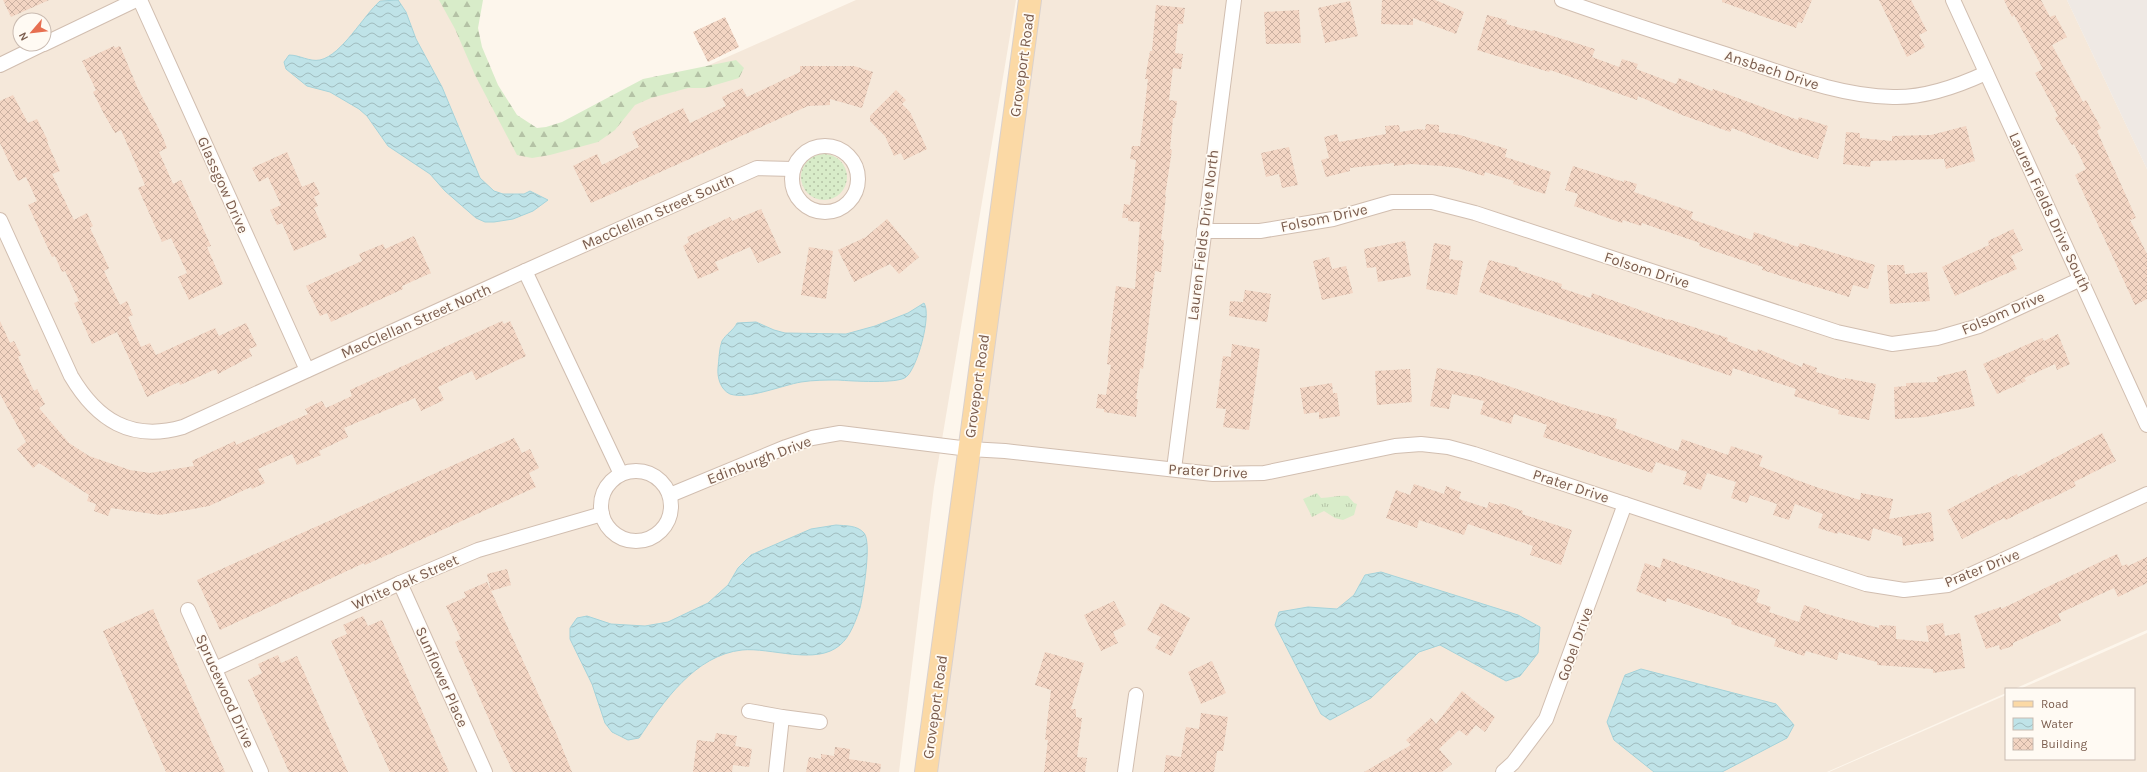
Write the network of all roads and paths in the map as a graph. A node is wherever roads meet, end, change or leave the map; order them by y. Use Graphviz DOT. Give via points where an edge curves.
graph roads {
  1 [pos="136,0"];
  2 [pos="140,0"];
  3 [pos="1030,0"];
  4 [pos="1234,0"];
  5 [pos="1562,0"];
  6 [pos="1953,0"];
  7 [pos="52,40"];
  8 [pos="27,52"];
  9 [pos="0,65"];
  10 [pos="1986,73"];
  11 [pos="793,169"];
  12 [pos="0,220"];
  13 [pos="1204,231"];
  14 [pos="525,271"];
  15 [pos="2081,279"];
  16 [pos="307,370"];
  17 [pos="2147,425"];
  18 [pos="968,449"];
  19 [pos="1174,469"];
  20 [pos="621,474"];
  21 [pos="2147,494"];
  22 [pos="670,495"];
  23 [pos="1625,504"];
  24 [pos="602,514"];
  25 [pos="400,583"];
  26 [pos="188,610"];
  27 [pos="215,669"];
  28 [pos="1136,695"];
  29 [pos="749,711"];
  30 [pos="782,717"];
  31 [pos="820,722"];
  32 [pos="261,772"];
  33 [pos="484,772"];
  34 [pos="776,772"];
  35 [pos="926,772"];
  36 [pos="1126,772"];
  37 [pos="1503,772"];
  1 -- 7 [label="street"];
  2 -- 16 [label="street, Glassgow Drive"];
  3 -- 18 [label="main road, Groveport Road"];
  4 -- 13 [label="street, Lauren Fields Drive North"];
  5 -- 10 [label="street, Ansbach Drive" via="1817,85 1871,96 1894,97 1933,91 1961,85"];
  6 -- 10 [label="street, Lauren Fields Drive South"];
  8 -- 9 [label="street"];
  10 -- 15 [label="street, Lauren Fields Drive South"];
  11 -- 11 [label="street" via="793,184 798,198 809,208 823,212 838,210 850,202 857,189 858,174 853,160 842,150 828,146 813,148 801,156"];
  11 -- 14 [label="street, MacClellan Street South" via="757,168"];
  12 -- 16 [label="street" via="74,382 96,410 124,427 153,433 183,427"];
  13 -- 15 [label="street, Folsom Drive" via="1260,231 1333,219 1392,202 1432,202 1475,213 1837,332 1892,344 1938,338 1979,326"];
  13 -- 19 [label="street, Lauren Fields Drive North"];
  14 -- 16 [label="street, MacClellan Street North"];
  14 -- 20 [label="street"];
  15 -- 17 [label="street, Lauren Fields Drive South"];
  18 -- 19 [label="street, Prater Drive"];
  18 -- 22 [label="street, Edinburgh Drive" via="840,433 812,438 786,447"];
  18 -- 35 [label="main road, Groveport Road"];
  19 -- 23 [label="street, Prater Drive" via="1213,474 1264,473 1364,451 1421,444 1448,447 1474,454"];
  20 -- 22 [label="street" via="632,471 656,476"];
  20 -- 24 [label="street" via="611,481 604,491 601,502"];
  21 -- 23 [label="street, Prater Drive" via="1948,584 1904,590 1866,584"];
  22 -- 24 [label="street" via="672,506 667,522 656,535 646,540 635,541 619,536 607,525"];
  23 -- 37 [label="street, Gobel Drive" via="1546,719"];
  24 -- 25 [label="street, White Oak Street" via="478,550"];
  25 -- 27 [label="street, White Oak Street"];
  25 -- 33 [label="street, Sunflower Place"];
  26 -- 27 [label="street, Sprucewood Drive"];
  27 -- 32 [label="street, Sprucewood Drive"];
  28 -- 36 [label="street"];
  29 -- 30 [label="street"];
  30 -- 31 [label="street"];
  30 -- 34 [label="street"];
}
